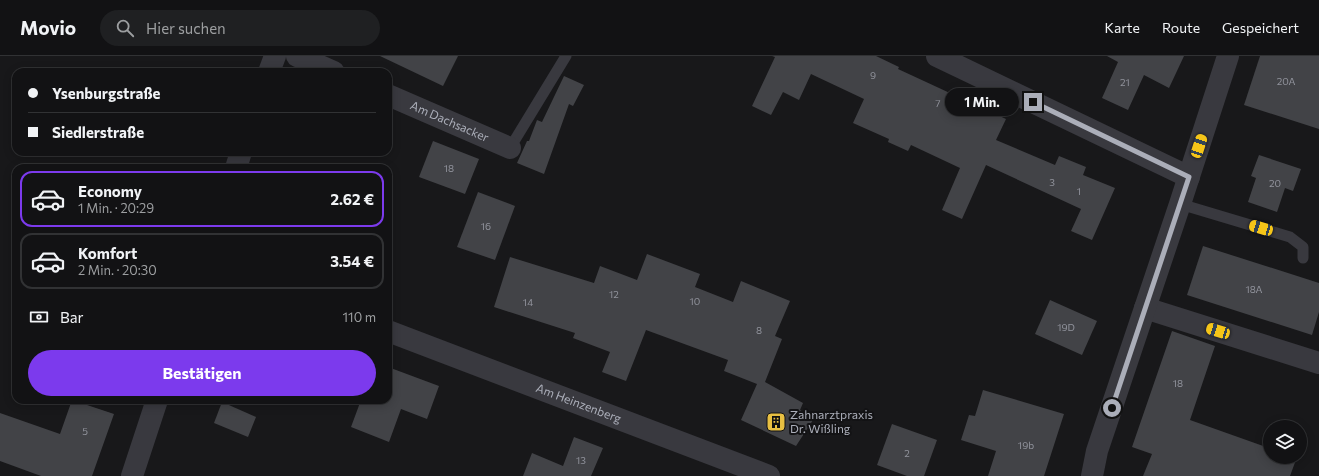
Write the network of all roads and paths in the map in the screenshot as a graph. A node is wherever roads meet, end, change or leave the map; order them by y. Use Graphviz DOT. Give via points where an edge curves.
graph roads {
  1 [pos="275,56"];
  2 [pos="297,56"];
  3 [pos="566,56"];
  4 [pos="937,56"];
  5 [pos="1228,56"];
  6 [pos="270,68"];
  7 [pos="325,68"];
  8 [pos="392,97"];
  9 [pos="510,148"];
  10 [pos="1189,177"];
  11 [pos="1180,204"];
  12 [pos="1303,258"];
  13 [pos="1145,308"];
  14 [pos="392,334"];
  15 [pos="1319,363"];
  16 [pos="156,404"];
  17 [pos="132,476"];
  18 [pos="769,476"];
  19 [pos="1092,476"];
  1 -- 6 [label="street"];
  2 -- 7 [label="street"];
  3 -- 9 [label="lane"];
  4 -- 10 [label="street"];
  5 -- 10 [label="street"];
  8 -- 9 [label="street, Am Dachsacker"];
  10 -- 11 [label="street"];
  11 -- 12 [label="lane" via="1290,237 1303,247"];
  11 -- 13 [label="street"];
  13 -- 15 [label="street"];
  13 -- 19 [label="street" via="1097,451"];
  14 -- 18 [label="street, Am Heinzenberg"];
  16 -- 17 [label="street"];
}
